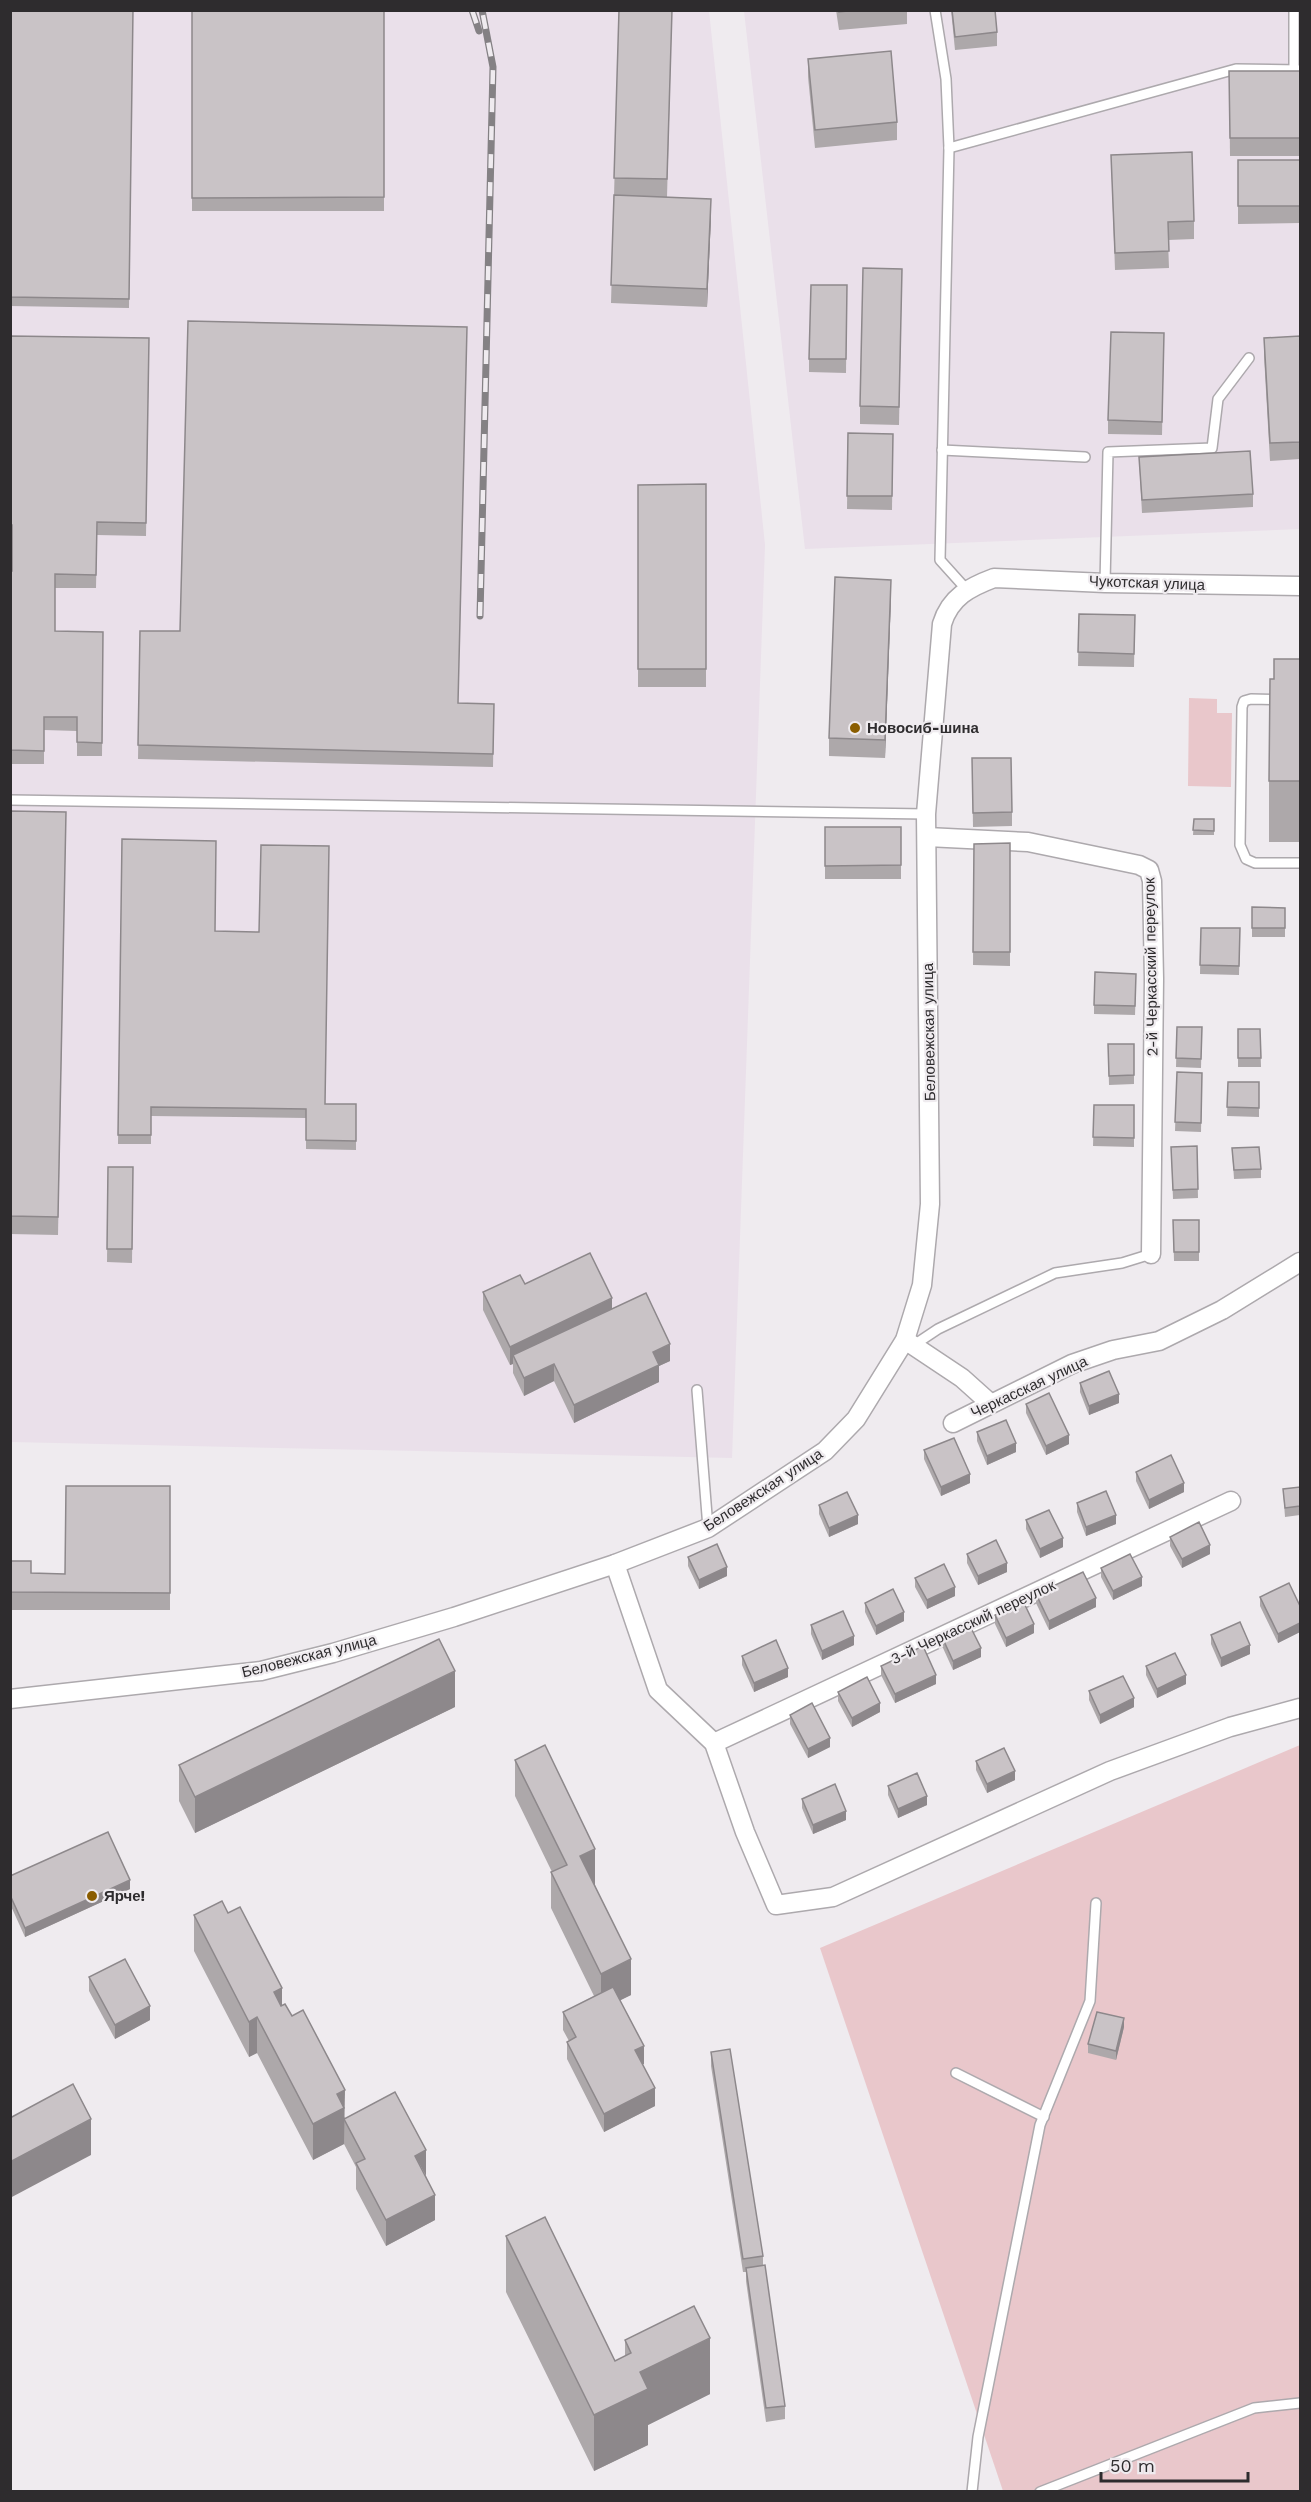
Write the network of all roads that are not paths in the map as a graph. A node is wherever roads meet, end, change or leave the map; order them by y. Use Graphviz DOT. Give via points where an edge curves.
graph roads {
  1 [pos="935,10"];
  2 [pos="1294,10"];
  3 [pos="1298,70"];
  4 [pos="949,148"];
  5 [pos="1249,358"];
  6 [pos="942,450"];
  7 [pos="1084,457"];
  8 [pos="994,578"];
  9 [pos="1105,583"];
  10 [pos="1300,586"];
  11 [pos="967,590"];
  12 [pos="1300,700"];
  13 [pos="10,800"];
  14 [pos="927,814"];
  15 [pos="927,837"];
  16 [pos="1300,863"];
  17 [pos="1151,1254"];
  18 [pos="1300,1262"];
  19 [pos="909,1343"];
  20 [pos="697,1390"];
  21 [pos="991,1404"];
  22 [pos="953,1423"];
  23 [pos="1232,1501"];
  24 [pos="708,1528"];
  25 [pos="615,1564"];
  26 [pos="10,1699"];
  27 [pos="1300,1708"];
  28 [pos="714,1743"];
  29 [pos="1096,1903"];
  30 [pos="956,2073"];
  31 [pos="1044,2117"];
  32 [pos="1300,2403"];
  33 [pos="972,2492"];
  34 [pos="1040,2492"];
  1 -- 4 [label="lane"];
  2 -- 3 [label="lane"];
  3 -- 4 [label="lane" via="1236,69"];
  4 -- 6 [label="lane"];
  5 -- 9 [label="lane" via="1218,399 1212,448 1108,452"];
  6 -- 7 [label="lane"];
  6 -- 11 [label="lane" via="940,560"];
  8 -- 9 [label="street, Чукотская улица"];
  8 -- 11 [label="street, Беловежская улица"];
  9 -- 10 [label="street, Чукотская улица"];
  11 -- 14 [label="street, Беловежская улица" via="946,610 942,624"];
  12 -- 16 [label="lane" via="1244,701 1240,846 1246,859 1255,863"];
  13 -- 14 [label="lane"];
  14 -- 15 [label="street, Беловежская улица"];
  15 -- 17 [label="street, 2-й Черкасский переулок" via="1028,842 1149,870 1154,979"];
  15 -- 19 [label="street, Беловежская улица" via="930,1204 922,1285"];
  17 -- 19 [label="lane" via="1122,1263 1055,1273"];
  18 -- 21 [label="street, Черкасская улица" via="1222,1310 1159,1341 1113,1350 1072,1364"];
  19 -- 21 [label="street" via="962,1378"];
  19 -- 24 [label="street, Беловежская улица" via="856,1419 825,1451"];
  20 -- 24 [label="lane"];
  21 -- 22 [label="street, Черкасская улица"];
  23 -- 28 [label="street, 3-й Черкасский переулок"];
  24 -- 25 [label="street, Беловежская улица"];
  25 -- 26 [label="street, Беловежская улица" via="443,1621 261,1671"];
  25 -- 28 [label="street" via="658,1690"];
  27 -- 28 [label="street" via="1230,1727 1110,1771 833,1896 776,1905"];
  29 -- 31 [label="lane" via="1090,2001"];
  30 -- 31 [label="lane"];
  31 -- 33 [label="lane" via="978,2436"];
  32 -- 34 [label="lane" via="1254,2408"];
}
